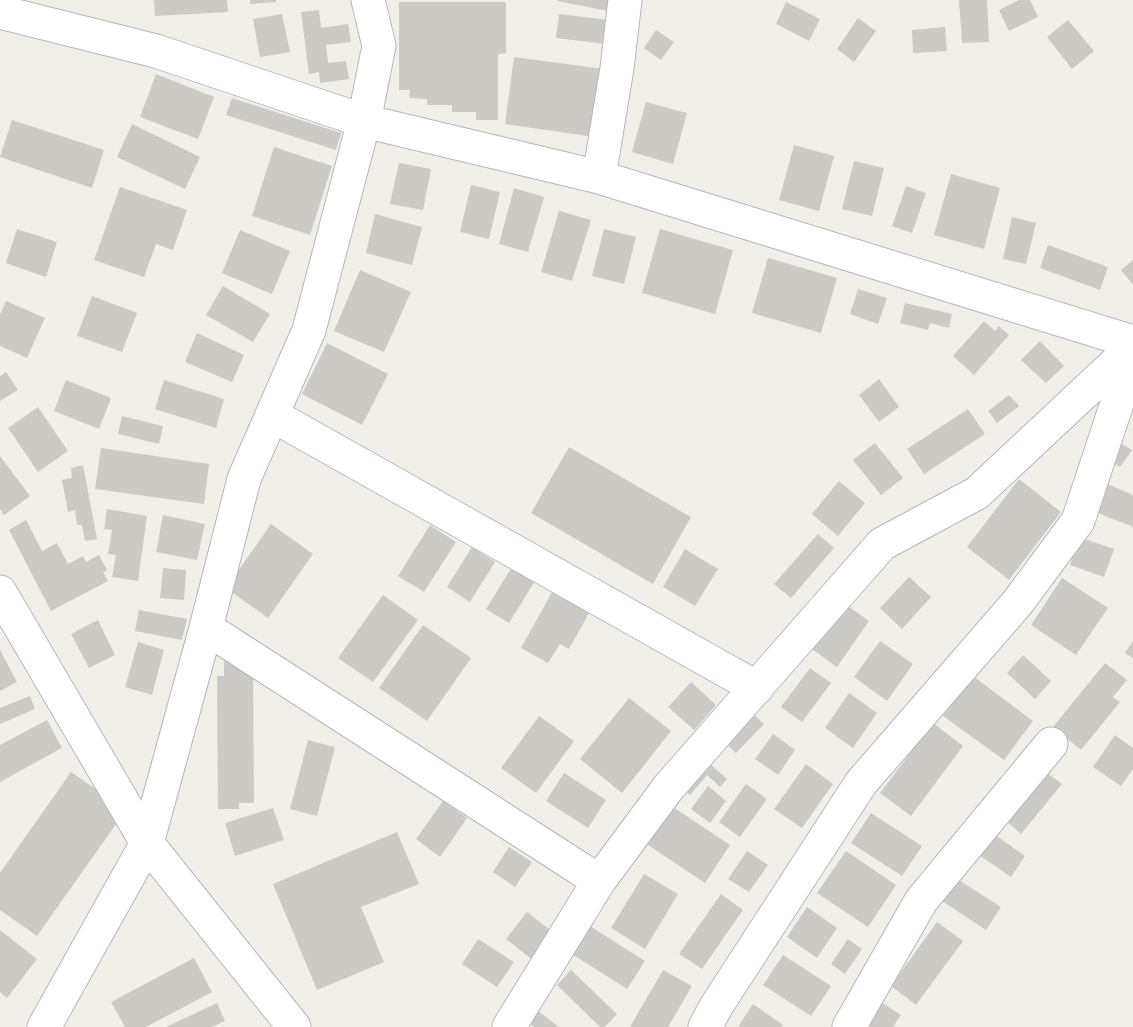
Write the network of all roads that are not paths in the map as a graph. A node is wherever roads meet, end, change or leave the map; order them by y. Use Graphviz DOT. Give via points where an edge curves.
graph roads {
  1 [pos="368,0"];
  2 [pos="625,0"];
  3 [pos="0,12"];
  4 [pos="364,120"];
  5 [pos="599,177"];
  6 [pos="1133,342"];
  7 [pos="1133,346"];
  8 [pos="1133,354"];
  9 [pos="272,415"];
  10 [pos="0,592"];
  11 [pos="206,628"];
  12 [pos="757,688"];
  13 [pos="1051,744"];
  14 [pos="147,843"];
  15 [pos="599,881"];
  16 [pos="44,1027"];
  17 [pos="294,1027"];
  18 [pos="509,1027"];
  19 [pos="705,1027"];
  20 [pos="849,1027"];
  1 -- 4 [label="street" via="379,46"];
  2 -- 5 [label="street"];
  3 -- 4 [label="street" via="156,51"];
  4 -- 5 [label="street"];
  4 -- 9 [label="street" via="309,330"];
  5 -- 6 [label="street"];
  7 -- 12 [label="street" via="977,493 882,544"];
  8 -- 19 [label="street" via="1078,521 1018,602 861,783"];
  9 -- 11 [label="street" via="244,479"];
  9 -- 12 [label="street"];
  10 -- 14 [label="street"];
  11 -- 14 [label="street"];
  11 -- 15 [label="street"];
  12 -- 15 [label="street" via="668,788"];
  13 -- 20 [label="street" via="921,902"];
  14 -- 16 [label="street"];
  14 -- 17 [label="street"];
  15 -- 18 [label="street"];
}
